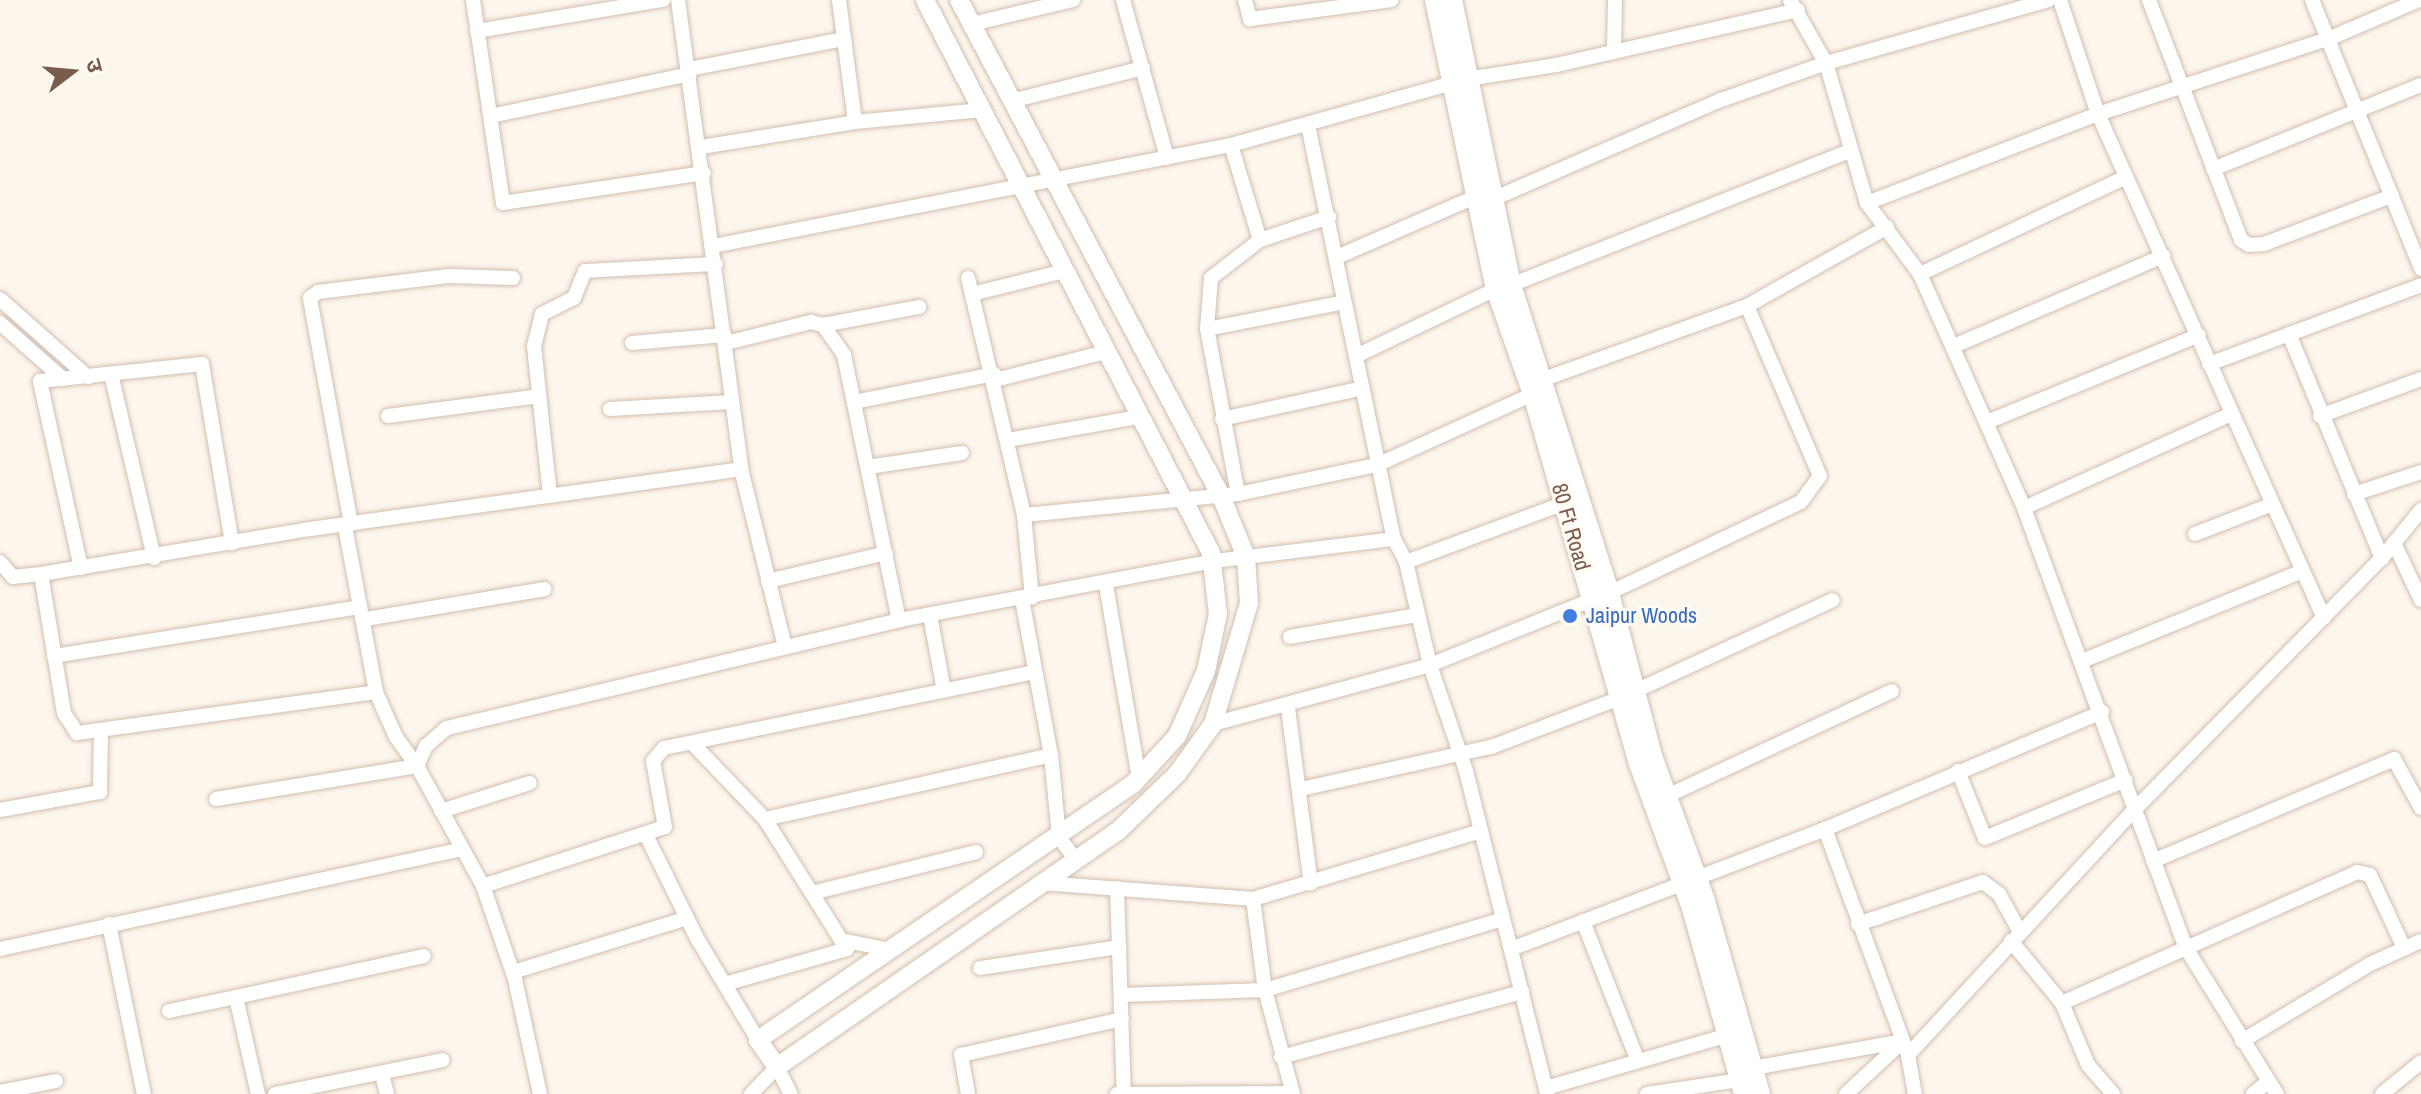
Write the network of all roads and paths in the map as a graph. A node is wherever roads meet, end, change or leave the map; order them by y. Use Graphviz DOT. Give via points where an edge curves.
graph roads {
  1 [pos="473,0"];
  2 [pos="663,0"];
  3 [pos="678,0"];
  4 [pos="839,0"];
  5 [pos="925,0"];
  6 [pos="959,0"];
  7 [pos="1073,0"];
  8 [pos="1123,0"];
  9 [pos="1245,0"];
  10 [pos="1392,0"];
  11 [pos="1435,0"];
  12 [pos="1452,0"];
  13 [pos="1615,0"];
  14 [pos="2048,0"];
  15 [pos="2060,0"];
  16 [pos="2149,0"];
  17 [pos="2312,0"];
  18 [pos="2417,0"];
  19 [pos="2024,3"];
  20 [pos="1794,5"];
  21 [pos="972,24"];
  22 [pos="477,31"];
  23 [pos="844,39"];
  24 [pos="2328,39"];
  25 [pos="1614,49"];
  26 [pos="1826,63"];
  27 [pos="1143,68"];
  28 [pos="689,71"];
  29 [pos="1460,81"];
  30 [pos="2421,85"];
  31 [pos="2179,86"];
  32 [pos="1011,101"];
  33 [pos="982,110"];
  34 [pos="2358,113"];
  35 [pos="2098,114"];
  36 [pos="491,116"];
  37 [pos="855,122"];
  38 [pos="1308,125"];
  39 [pos="1231,145"];
  40 [pos="701,147"];
  41 [pos="1849,151"];
  42 [pos="1167,158"];
  43 [pos="2213,169"];
  44 [pos="704,173"];
  45 [pos="2126,177"];
  46 [pos="1053,181"];
  47 [pos="1021,188"];
  48 [pos="2392,196"];
  49 [pos="1485,197"];
  50 [pos="1867,203"];
  51 [pos="1329,217"];
  52 [pos="1887,227"];
  53 [pos="1260,240"];
  54 [pos="713,246"];
  55 [pos="2163,256"];
  56 [pos="1337,257"];
  57 [pos="716,264"];
  58 [pos="2421,269"];
  59 [pos="1064,271"];
  60 [pos="1920,274"];
  61 [pos="513,278"];
  62 [pos="968,278"];
  63 [pos="2421,285"];
  64 [pos="1504,287"];
  65 [pos="972,294"];
  66 [pos="0,299"];
  67 [pos="1344,302"];
  68 [pos="1747,306"];
  69 [pos="919,307"];
  70 [pos="0,323"];
  71 [pos="823,325"];
  72 [pos="1207,329"];
  73 [pos="2289,334"];
  74 [pos="2199,335"];
  75 [pos="726,339"];
  76 [pos="632,343"];
  77 [pos="1954,346"];
  78 [pos="1106,352"];
  79 [pos="1356,356"];
  80 [pos="2209,364"];
  81 [pos="111,374"];
  82 [pos="88,377"];
  83 [pos="994,377"];
  84 [pos="63,379"];
  85 [pos="2421,379"];
  86 [pos="1538,386"];
  87 [pos="1363,388"];
  88 [pos="539,396"];
  89 [pos="732,402"];
  90 [pos="854,402"];
  91 [pos="610,409"];
  92 [pos="2229,415"];
  93 [pos="388,416"];
  94 [pos="2320,416"];
  95 [pos="1139,417"];
  96 [pos="1222,419"];
  97 [pos="1987,422"];
  98 [pos="1008,440"];
  99 [pos="962,453"];
  100 [pos="1377,465"];
  101 [pos="868,467"];
  102 [pos="741,469"];
  103 [pos="2421,472"];
  104 [pos="2354,494"];
  105 [pos="1230,495"];
  106 [pos="550,496"];
  107 [pos="1181,498"];
  108 [pos="1565,503"];
  109 [pos="2270,505"];
  110 [pos="2024,508"];
  111 [pos="2421,510"];
  112 [pos="1024,515"];
  113 [pos="348,525"];
  114 [pos="2195,534"];
  115 [pos="1394,539"];
  116 [pos="2394,543"];
  117 [pos="232,544"];
  118 [pos="886,553"];
  119 [pos="1246,557"];
  120 [pos="154,558"];
  121 [pos="2382,558"];
  122 [pos="1214,561"];
  123 [pos="0,562"];
  124 [pos="1406,562"];
  125 [pos="81,568"];
  126 [pos="2300,572"];
  127 [pos="41,574"];
  128 [pos="768,581"];
  129 [pos="1106,585"];
  130 [pos="545,589"];
  131 [pos="1600,596"];
  132 [pos="1027,598"];
  133 [pos="1833,600"];
  134 [pos="2421,600"];
  135 [pos="363,613"];
  136 [pos="930,615"];
  137 [pos="1418,615"];
  138 [pos="2324,618"];
  139 [pos="899,620"];
  140 [pos="1290,637"];
  141 [pos="785,647"];
  142 [pos="54,656"];
  143 [pos="2082,661"];
  144 [pos="1430,665"];
  145 [pos="1035,672"];
  146 [pos="944,691"];
  147 [pos="1892,691"];
  148 [pos="376,692"];
  149 [pos="1628,695"];
  150 [pos="1288,708"];
  151 [pos="2102,712"];
  152 [pos="1213,724"];
  153 [pos="101,731"];
  154 [pos="692,743"];
  155 [pos="1461,754"];
  156 [pos="1051,755"];
  157 [pos="417,766"];
  158 [pos="1958,771"];
  159 [pos="1139,778"];
  160 [pos="2126,780"];
  161 [pos="530,783"];
  162 [pos="1301,789"];
  163 [pos="1667,796"];
  164 [pos="216,799"];
  165 [pos="2137,807"];
  166 [pos="2421,808"];
  167 [pos="0,810"];
  168 [pos="441,811"];
  169 [pos="765,819"];
  170 [pos="1825,829"];
  171 [pos="1481,831"];
  172 [pos="646,835"];
  173 [pos="1059,837"];
  174 [pos="461,849"];
  175 [pos="976,852"];
  176 [pos="1076,860"];
  177 [pos="2153,861"];
  178 [pos="1689,877"];
  179 [pos="1042,883"];
  180 [pos="1311,884"];
  181 [pos="483,886"];
  182 [pos="1117,888"];
  183 [pos="812,893"];
  184 [pos="1253,899"];
  185 [pos="687,918"];
  186 [pos="1503,919"];
  187 [pos="1583,921"];
  188 [pos="109,924"];
  189 [pos="1858,924"];
  190 [pos="2015,936"];
  191 [pos="841,940"];
  192 [pos="2421,941"];
  193 [pos="1119,947"];
  194 [pos="2186,948"];
  195 [pos="2404,948"];
  196 [pos="0,949"];
  197 [pos="1511,949"];
  198 [pos="891,950"];
  199 [pos="424,956"];
  200 [pos="980,968"];
  201 [pos="513,972"];
  202 [pos="725,984"];
  203 [pos="1265,990"];
  204 [pos="1522,992"];
  205 [pos="1122,995"];
  206 [pos="236,997"];
  207 [pos="2062,1003"];
  208 [pos="169,1011"];
  209 [pos="1122,1019"];
  210 [pos="1728,1035"];
  211 [pos="758,1040"];
  212 [pos="2242,1041"];
  213 [pos="1905,1046"];
  214 [pos="1281,1057"];
  215 [pos="443,1060"];
  216 [pos="1638,1061"];
  217 [pos="2421,1062"];
  218 [pos="777,1067"];
  219 [pos="382,1074"];
  220 [pos="56,1081"];
  221 [pos="1746,1081"];
  222 [pos="2273,1088"];
  223 [pos="1546,1091"];
  224 [pos="0,1092"];
  225 [pos="1121,1093"];
  226 [pos="144,1094"];
  227 [pos="258,1094"];
  228 [pos="275,1094"];
  229 [pos="387,1094"];
  230 [pos="540,1094"];
  231 [pos="751,1094"];
  232 [pos="791,1094"];
  233 [pos="968,1094"];
  234 [pos="1292,1094"];
  235 [pos="1647,1094"];
  236 [pos="1760,1094"];
  237 [pos="1846,1094"];
  238 [pos="1915,1094"];
  239 [pos="2113,1094"];
  240 [pos="2253,1094"];
  241 [pos="2382,1094"];
  1 -- 22 [label="street"];
  2 -- 22 [label="street"];
  3 -- 28 [label="street"];
  4 -- 23 [label="street"];
  5 -- 33 [label="street"];
  6 -- 21 [label="street"];
  7 -- 21 [label="street"];
  8 -- 27 [label="street"];
  9 -- 10 [label="street" via="1250,19"];
  11 -- 29 [label="main road, 80 Ft Road"];
  12 -- 29 [label="main road, 80 Ft Road"];
  13 -- 25 [label="street"];
  14 -- 19 [label="street"];
  15 -- 35 [label="street"];
  16 -- 31 [label="street"];
  17 -- 24 [label="street"];
  18 -- 24 [label="street"];
  19 -- 26 [label="street"];
  20 -- 25 [label="street"];
  20 -- 26 [label="street"];
  21 -- 32 [label="street"];
  22 -- 36 [label="street"];
  23 -- 28 [label="street"];
  23 -- 37 [label="street"];
  24 -- 31 [label="street"];
  24 -- 34 [label="street"];
  25 -- 29 [label="street"];
  26 -- 41 [label="street"];
  26 -- 49 [label="street"];
  27 -- 32 [label="street"];
  27 -- 42 [label="street"];
  28 -- 36 [label="street"];
  28 -- 40 [label="street"];
  29 -- 38 [label="street"];
  29 -- 49 [label="main road, 80 Ft Road"];
  30 -- 34 [label="street"];
  31 -- 35 [label="street"];
  31 -- 43 [label="street"];
  32 -- 46 [label="street"];
  33 -- 37 [label="street"];
  33 -- 47 [label="street"];
  34 -- 43 [label="street"];
  34 -- 48 [label="street"];
  35 -- 45 [label="street"];
  35 -- 50 [label="street"];
  36 -- 44 [label="street" via="503,203"];
  37 -- 40 [label="street"];
  38 -- 39 [label="street"];
  38 -- 51 [label="street"];
  39 -- 42 [label="street"];
  39 -- 53 [label="street"];
  40 -- 44 [label="street"];
  41 -- 50 [label="street"];
  41 -- 64 [label="street"];
  42 -- 46 [label="street"];
  43 -- 48 [label="street" via="2241,240 2249,245"];
  44 -- 54 [label="street"];
  45 -- 55 [label="street"];
  45 -- 60 [label="street"];
  46 -- 47 [label="street"];
  46 -- 105 [label="street"];
  47 -- 54 [label="street"];
  47 -- 59 [label="street"];
  48 -- 58 [label="street"];
  49 -- 56 [label="street"];
  49 -- 64 [label="main road, 80 Ft Road"];
  50 -- 52 [label="street"];
  51 -- 53 [label="street"];
  51 -- 56 [label="street"];
  52 -- 60 [label="street"];
  52 -- 68 [label="street"];
  53 -- 72 [label="street" via="1211,278"];
  54 -- 57 [label="street"];
  55 -- 74 [label="street"];
  55 -- 77 [label="street"];
  56 -- 67 [label="street"];
  57 -- 75 [label="street"];
  57 -- 88 [label="street" via="585,271 574,298 542,314 536,324"];
  59 -- 65 [label="street"];
  59 -- 78 [label="street"];
  60 -- 77 [label="street"];
  61 -- 113 [label="street" via="448,276 318,292 310,298"];
  62 -- 65 [label="street"];
  63 -- 73 [label="street"];
  64 -- 79 [label="street"];
  64 -- 86 [label="main road, 80 Ft Road"];
  65 -- 83 [label="street"];
  66 -- 82 [label="street"];
  67 -- 72 [label="street"];
  67 -- 79 [label="street"];
  68 -- 86 [label="street"];
  68 -- 131 [label="street" via="1820,476 1801,502"];
  69 -- 71 [label="street"];
  70 -- 84 [label="street"];
  71 -- 75 [label="street" via="811,322"];
  71 -- 90 [label="street" via="844,355"];
  72 -- 96 [label="street"];
  73 -- 80 [label="street"];
  73 -- 94 [label="street"];
  74 -- 80 [label="street"];
  74 -- 97 [label="street"];
  75 -- 76 [label="street"];
  75 -- 89 [label="street"];
  77 -- 97 [label="street"];
  78 -- 83 [label="street"];
  78 -- 95 [label="street"];
  79 -- 87 [label="street"];
  80 -- 92 [label="street"];
  81 -- 82 [label="street"];
  81 -- 117 [label="street" via="202,364"];
  81 -- 120 [label="street"];
  82 -- 84 [label="street"];
  83 -- 90 [label="street"];
  83 -- 98 [label="street"];
  84 -- 125 [label="street" via="40,381"];
  85 -- 94 [label="street"];
  86 -- 100 [label="street"];
  86 -- 108 [label="main road, 80 Ft Road"];
  86 -- 131 [label="main road, 80 Ft Road"];
  87 -- 96 [label="street"];
  87 -- 100 [label="street"];
  88 -- 93 [label="street"];
  88 -- 106 [label="street"];
  89 -- 91 [label="street"];
  89 -- 102 [label="street"];
  90 -- 101 [label="street"];
  92 -- 109 [label="street"];
  92 -- 110 [label="street"];
  94 -- 104 [label="street"];
  95 -- 98 [label="street"];
  95 -- 107 [label="street"];
  96 -- 105 [label="street"];
  97 -- 110 [label="street"];
  98 -- 112 [label="street"];
  99 -- 101 [label="street"];
  100 -- 105 [label="street"];
  100 -- 115 [label="street"];
  101 -- 118 [label="street"];
  102 -- 106 [label="street"];
  102 -- 128 [label="street"];
  103 -- 104 [label="street"];
  104 -- 121 [label="street"];
  105 -- 107 [label="street"];
  105 -- 119 [label="street"];
  106 -- 113 [label="street"];
  107 -- 112 [label="street"];
  107 -- 122 [label="street"];
  108 -- 124 [label="street"];
  108 -- 131 [label="main road, 80 Ft Road"];
  109 -- 114 [label="street"];
  109 -- 126 [label="street"];
  110 -- 143 [label="street"];
  111 -- 116 [label="street"];
  112 -- 132 [label="street"];
  113 -- 117 [label="street"];
  113 -- 135 [label="street"];
  115 -- 119 [label="street"];
  115 -- 124 [label="street"];
  116 -- 121 [label="street"];
  116 -- 134 [label="street"];
  117 -- 120 [label="street"];
  118 -- 128 [label="street"];
  118 -- 139 [label="street"];
  119 -- 122 [label="street"];
  119 -- 152 [label="street" via="1249,603"];
  120 -- 125 [label="street"];
  121 -- 138 [label="street"];
  122 -- 129 [label="street"];
  122 -- 159 [label="street" via="1218,614 1206,671 1177,736"];
  123 -- 127 [label="street" via="13,577"];
  124 -- 137 [label="street"];
  125 -- 127 [label="street"];
  126 -- 138 [label="street"];
  126 -- 143 [label="street"];
  127 -- 142 [label="street"];
  128 -- 141 [label="street"];
  129 -- 132 [label="street"];
  129 -- 159 [label="street"];
  130 -- 135 [label="street"];
  131 -- 144 [label="street"];
  131 -- 149 [label="main road, 80 Ft Road"];
  132 -- 136 [label="street"];
  132 -- 145 [label="street"];
  133 -- 149 [label="street"];
  135 -- 142 [label="street"];
  135 -- 148 [label="street"];
  136 -- 139 [label="street"];
  136 -- 146 [label="street"];
  137 -- 140 [label="street"];
  137 -- 144 [label="street"];
  138 -- 165 [label="street"];
  139 -- 141 [label="street"];
  141 -- 157 [label="street" via="447,728 426,746"];
  142 -- 153 [label="street" via="72,730"];
  143 -- 151 [label="street"];
  144 -- 150 [label="street"];
  144 -- 155 [label="street"];
  145 -- 146 [label="street"];
  145 -- 156 [label="street"];
  146 -- 154 [label="street"];
  147 -- 163 [label="street"];
  148 -- 153 [label="street"];
  148 -- 157 [label="street" via="396,737"];
  149 -- 155 [label="street"];
  149 -- 163 [label="main road, 80 Ft Road"];
  149 -- 178 [label="main road, 80 Ft Road"];
  150 -- 152 [label="street"];
  150 -- 162 [label="street"];
  151 -- 158 [label="street"];
  151 -- 160 [label="street"];
  152 -- 176 [label="street" via="1177,774 1118,831"];
  153 -- 167 [label="street" via="100,792"];
  154 -- 169 [label="street"];
  154 -- 172 [label="street" via="654,754 666,822"];
  155 -- 162 [label="street"];
  155 -- 171 [label="street"];
  156 -- 169 [label="street"];
  156 -- 173 [label="street"];
  157 -- 164 [label="street"];
  157 -- 168 [label="street"];
  158 -- 160 [label="street" via="1985,838"];
  158 -- 170 [label="street"];
  159 -- 173 [label="street"];
  160 -- 165 [label="street"];
  161 -- 168 [label="street"];
  162 -- 180 [label="street"];
  163 -- 178 [label="main road, 80 Ft Road"];
  165 -- 177 [label="street"];
  165 -- 190 [label="street"];
  166 -- 177 [label="street" via="2394,759"];
  168 -- 174 [label="street"];
  169 -- 183 [label="street"];
  170 -- 178 [label="street"];
  170 -- 189 [label="street"];
  171 -- 180 [label="street"];
  171 -- 186 [label="street"];
  172 -- 181 [label="street"];
  172 -- 185 [label="street"];
  173 -- 176 [label="street"];
  173 -- 198 [label="street"];
  174 -- 181 [label="street"];
  174 -- 188 [label="street"];
  175 -- 183 [label="street"];
  176 -- 179 [label="street"];
  177 -- 194 [label="street"];
  178 -- 187 [label="street"];
  178 -- 210 [label="main road, 80 Ft Road"];
  178 -- 221 [label="main road, 80 Ft Road"];
  179 -- 182 [label="street"];
  179 -- 218 [label="street"];
  180 -- 184 [label="street"];
  181 -- 201 [label="street"];
  182 -- 184 [label="street"];
  182 -- 193 [label="street"];
  183 -- 191 [label="street"];
  184 -- 203 [label="street"];
  185 -- 201 [label="street"];
  185 -- 202 [label="street"];
  186 -- 197 [label="street"];
  186 -- 203 [label="street"];
  187 -- 197 [label="street"];
  187 -- 216 [label="street"];
  188 -- 196 [label="street"];
  188 -- 226 [label="street"];
  189 -- 190 [label="street" via="1983,882 1999,894"];
  189 -- 213 [label="street"];
  190 -- 207 [label="street"];
  190 -- 213 [label="street"];
  191 -- 198 [label="street"];
  191 -- 202 [label="street" via="847,949"];
  192 -- 195 [label="street"];
  193 -- 200 [label="street"];
  193 -- 205 [label="street"];
  194 -- 195 [label="street" via="2364,871"];
  194 -- 207 [label="street"];
  194 -- 212 [label="street"];
  195 -- 212 [label="street"];
  197 -- 204 [label="street"];
  198 -- 211 [label="street"];
  199 -- 206 [label="street"];
  201 -- 230 [label="street"];
  202 -- 211 [label="street"];
  203 -- 205 [label="street"];
  203 -- 214 [label="street"];
  204 -- 214 [label="street"];
  204 -- 223 [label="street"];
  205 -- 209 [label="street"];
  206 -- 208 [label="street"];
  206 -- 227 [label="street"];
  207 -- 239 [label="street" via="2088,1065"];
  209 -- 225 [label="street"];
  209 -- 233 [label="street" via="961,1055"];
  210 -- 216 [label="street"];
  210 -- 221 [label="main road, 80 Ft Road"];
  211 -- 218 [label="street"];
  212 -- 222 [label="street"];
  213 -- 221 [label="street"];
  213 -- 237 [label="street" via="1882,1055"];
  213 -- 238 [label="street"];
  214 -- 234 [label="street"];
  215 -- 219 [label="street"];
  216 -- 223 [label="street"];
  217 -- 241 [label="street"];
  218 -- 231 [label="street"];
  218 -- 232 [label="street"];
  219 -- 228 [label="street"];
  219 -- 229 [label="street"];
  220 -- 224 [label="street"];
  221 -- 235 [label="street"];
  221 -- 236 [label="main road, 80 Ft Road"];
  222 -- 240 [label="street"];
  225 -- 234 [label="street"];
}
